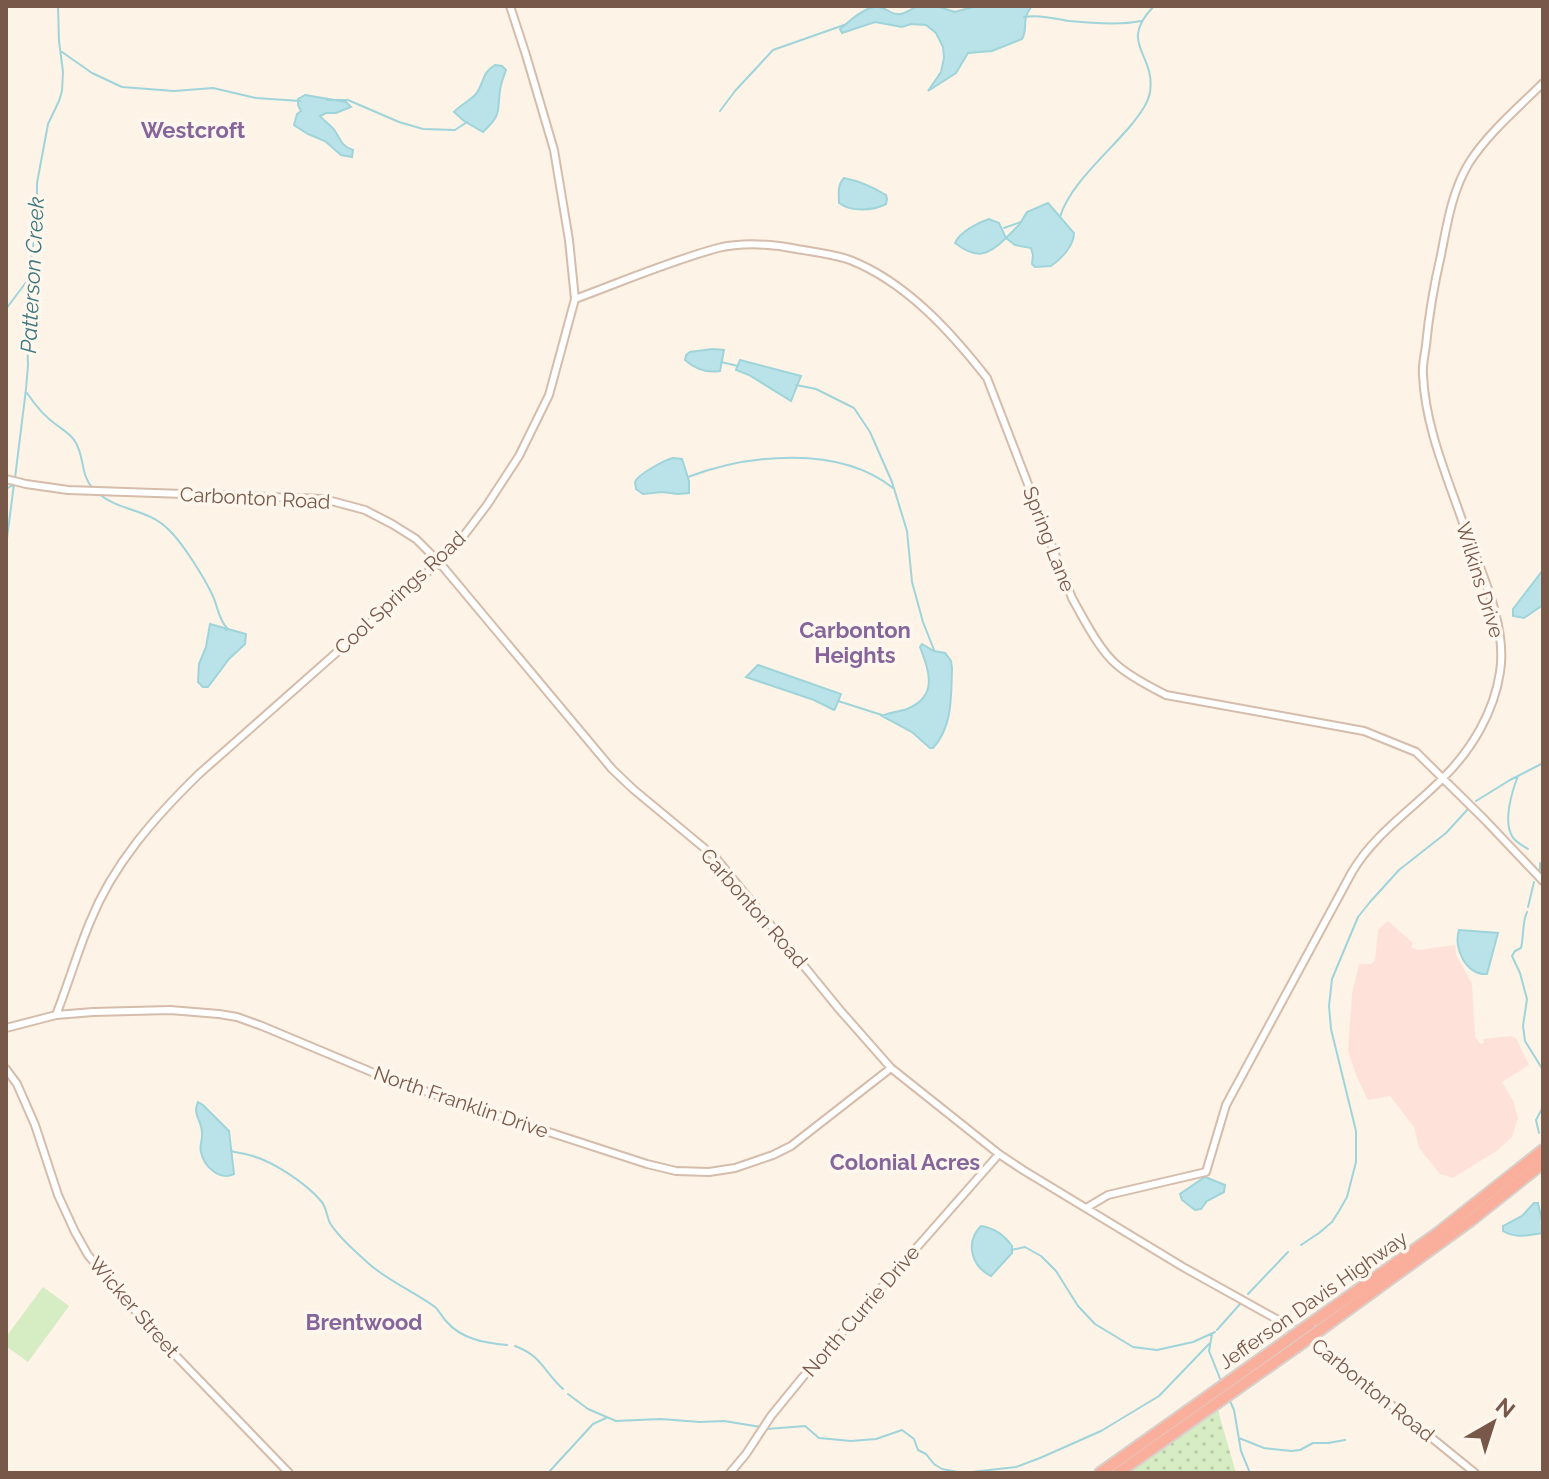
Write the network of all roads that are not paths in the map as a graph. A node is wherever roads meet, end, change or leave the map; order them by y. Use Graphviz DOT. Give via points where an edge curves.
graph roads {
  1 [pos="510,6"];
  2 [pos="1543,83"];
  3 [pos="575,299"];
  4 [pos="6,479"];
  5 [pos="439,562"];
  6 [pos="1444,778"];
  7 [pos="1543,881"];
  8 [pos="56,1015"];
  9 [pos="6,1028"];
  10 [pos="891,1068"];
  11 [pos="6,1069"];
  12 [pos="1543,1140"];
  13 [pos="1543,1150"];
  14 [pos="999,1154"];
  15 [pos="1543,1163"];
  16 [pos="1543,1171"];
  17 [pos="1515,1173"];
  18 [pos="1086,1208"];
  19 [pos="1470,1221"];
  20 [pos="1315,1327"];
  21 [pos="1290,1344"];
  22 [pos="289,1473"];
  23 [pos="730,1473"];
  24 [pos="1100,1473"];
  25 [pos="1118,1473"];
  26 [pos="1475,1473"];
  1 -- 3 [label="street, Cool Springs Road" via="554,150"];
  2 -- 6 [label="street, Wilkins Drive" via="1488,139 1458,184 1430,308 1422,373 1428,411 1497,619 1501,650 1495,692 1480,731"];
  3 -- 5 [label="street, Cool Springs Road" via="549,395 519,456"];
  3 -- 6 [label="street, Spring Lane" via="720,248 749,244 831,255 881,276 949,333 987,378 1072,598 1114,663 1166,695 1364,731 1416,752"];
  4 -- 5 [label="street, Carbonton Road" via="68,490 324,499 392,524"];
  5 -- 8 [label="street, Cool Springs Road" via="199,774 144,831 90,921"];
  5 -- 10 [label="street, Carbonton Road" via="612,769 715,857"];
  6 -- 7 [label="street, Spring Lane"];
  6 -- 18 [label="street, Wilkins Drive" via="1375,839 1358,861 1226,1105 1206,1172 1108,1195"];
  8 -- 9 [label="street, North Franklin Drive"];
  8 -- 10 [label="street, North Franklin Drive" via="170,1010 237,1017 450,1100 647,1164 689,1172 735,1168 791,1146"];
  10 -- 14 [label="street, Carbonton Road"];
  11 -- 22 [label="street, Wicker Street" via="17,1084 58,1195 88,1255 154,1333"];
  12 -- 17 [label="highway"];
  13 -- 17 [label="highway, Jefferson Davis Highway"];
  14 -- 18 [label="street, Carbonton Road"];
  14 -- 23 [label="street, North Currie Drive" via="802,1378"];
  15 -- 19 [label="highway, Jefferson Davis Highway"];
  16 -- 19 [label="highway"];
  17 -- 20 [label="highway, Jefferson Davis Highway"];
  18 -- 26 [label="street, Carbonton Road" via="1305,1335"];
  19 -- 20 [label="highway, Jefferson Davis Highway"];
  20 -- 21 [label="highway, Jefferson Davis Highway, bridge"];
  21 -- 24 [label="highway, Jefferson Davis Highway"];
  21 -- 25 [label="highway, Jefferson Davis Highway"];
}
